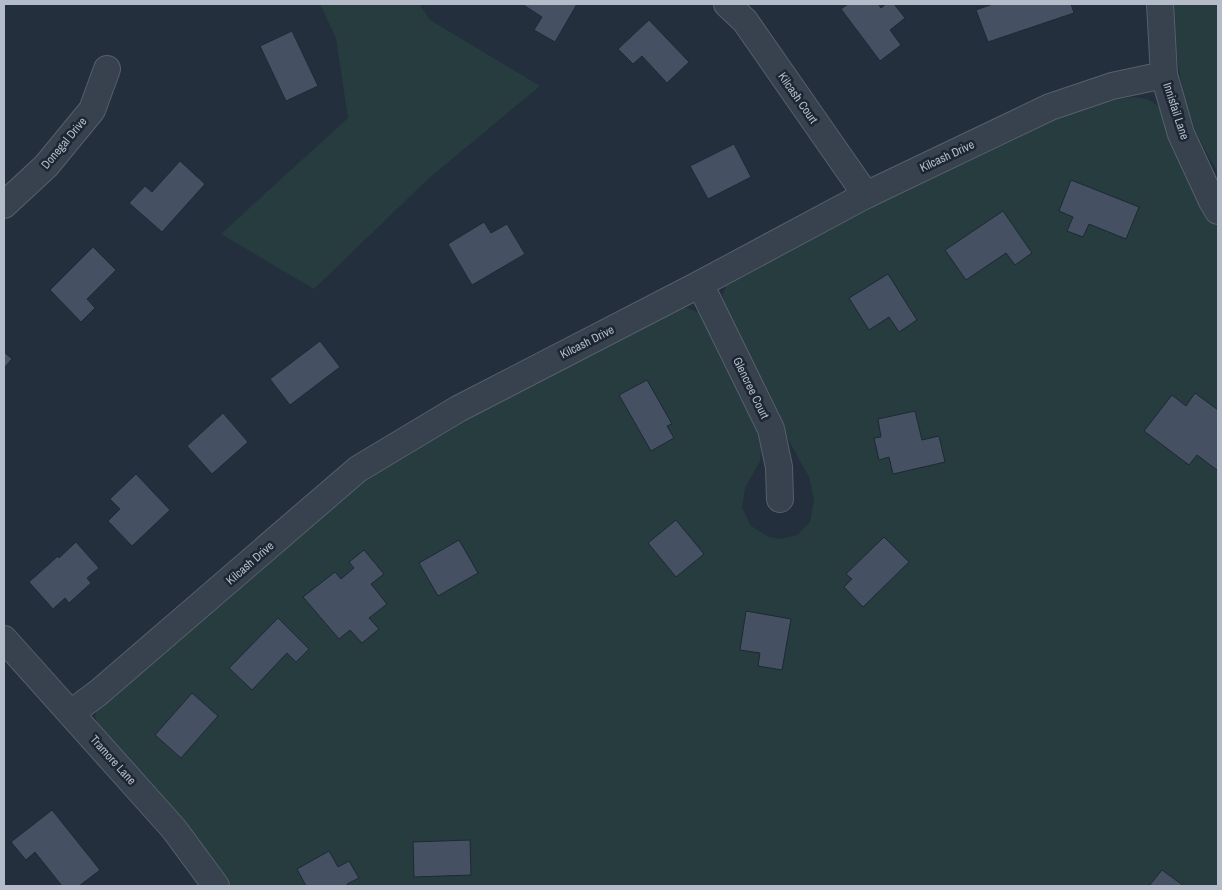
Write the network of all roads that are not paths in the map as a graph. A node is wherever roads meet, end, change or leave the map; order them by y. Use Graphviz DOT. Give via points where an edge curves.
graph roads {
  1 [pos="727,4"];
  2 [pos="1160,4"];
  3 [pos="107,70"];
  4 [pos="1164,75"];
  5 [pos="866,195"];
  6 [pos="4,205"];
  7 [pos="1218,211"];
  8 [pos="700,284"];
  9 [pos="780,499"];
  10 [pos="4,639"];
  11 [pos="71,713"];
  12 [pos="216,886"];
  1 -- 5 [label="street, Kilcash Court" via="745,21"];
  2 -- 4 [label="street, Innisfail Lane"];
  3 -- 6 [label="street, Donegal Drive" via="92,110 46,166"];
  4 -- 5 [label="street, Kilcash Drive" via="1112,86 1050,107"];
  4 -- 7 [label="street, Innisfail Lane" via="1182,134"];
  5 -- 8 [label="street, Kilcash Drive"];
  8 -- 9 [label="street, Glencree Court" via="771,429 779,468"];
  8 -- 11 [label="street, Kilcash Drive" via="458,409 358,469"];
  10 -- 11 [label="street, Tramore Lane"];
  11 -- 12 [label="street, Tramore Lane" via="174,829"];
}
